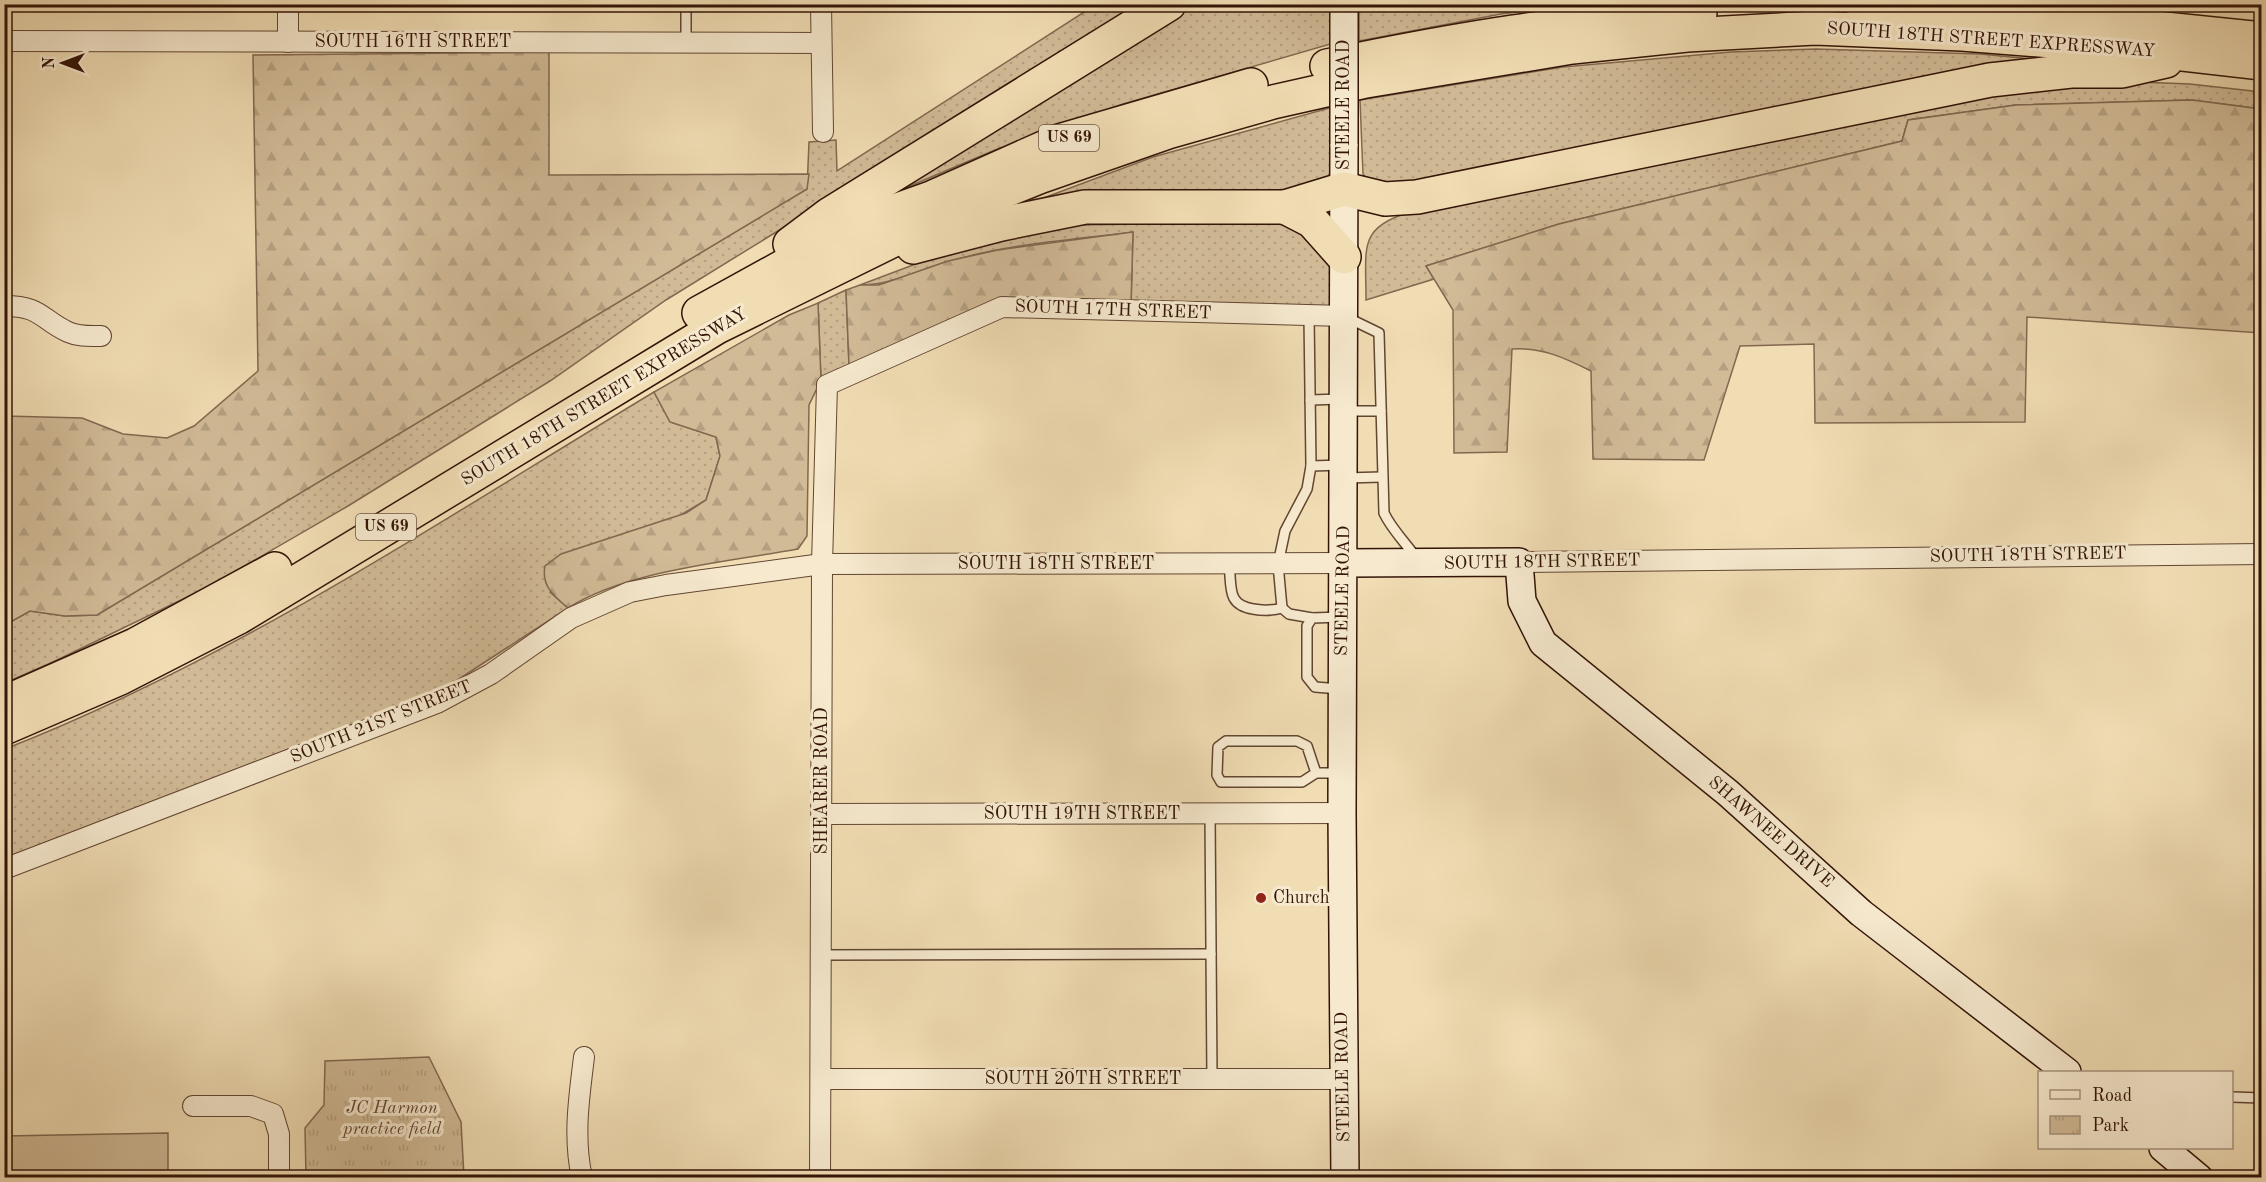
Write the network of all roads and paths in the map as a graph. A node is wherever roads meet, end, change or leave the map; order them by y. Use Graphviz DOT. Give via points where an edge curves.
graph roads {
  1 [pos="288,4"];
  2 [pos="686,4"];
  3 [pos="821,4"];
  4 [pos="1169,4"];
  5 [pos="1344,4"];
  6 [pos="2155,4"];
  7 [pos="2262,37"];
  8 [pos="4,41"];
  9 [pos="288,42"];
  10 [pos="686,43"];
  11 [pos="821,43"];
  12 [pos="2194,55"];
  13 [pos="2262,63"];
  14 [pos="823,132"];
  15 [pos="1344,189"];
  16 [pos="1285,207"];
  17 [pos="1344,257"];
  18 [pos="834,270"];
  19 [pos="714,304"];
  20 [pos="4,306"];
  21 [pos="1309,316"];
  22 [pos="1344,316"];
  23 [pos="101,336"];
  24 [pos="827,385"];
  25 [pos="1310,400"];
  26 [pos="1344,405"];
  27 [pos="1381,411"];
  28 [pos="1311,466"];
  29 [pos="1344,471"];
  30 [pos="1382,477"];
  31 [pos="2262,554"];
  32 [pos="1519,562"];
  33 [pos="1344,563"];
  34 [pos="1420,563"];
  35 [pos="822,564"];
  36 [pos="1229,564"];
  37 [pos="1278,564"];
  38 [pos="1282,608"];
  39 [pos="1342,617"];
  40 [pos="1312,618"];
  41 [pos="1342,689"];
  42 [pos="4,703"];
  43 [pos="4,728"];
  44 [pos="1329,773"];
  45 [pos="1210,813"];
  46 [pos="1342,813"];
  47 [pos="822,814"];
  48 [pos="4,869"];
  49 [pos="1211,954"];
  50 [pos="822,955"];
  51 [pos="584,1057"];
  52 [pos="2066,1071"];
  53 [pos="822,1079"];
  54 [pos="1212,1079"];
  55 [pos="1343,1079"];
  56 [pos="2233,1097"];
  57 [pos="2262,1098"];
  58 [pos="193,1106"];
  59 [pos="2164,1149"];
  60 [pos="279,1178"];
  61 [pos="582,1178"];
  62 [pos="820,1178"];
  63 [pos="1344,1178"];
  64 [pos="2199,1178"];
  1 -- 9 [label="street"];
  2 -- 10 [label="lane"];
  3 -- 11 [label="street"];
  4 -- 19 [label="highway" via="830,214"];
  5 -- 15 [label="main road, STEELE ROAD, bridge"];
  6 -- 7 [label="highway"];
  7 -- 19 [label="highway, SOUTH 18TH STREET EXPRESSWAY / US 69" via="1990,11 1792,8 1642,16 1442,42 1303,72 1059,141 930,198 864,222"];
  8 -- 9 [label="street, SOUTH 16TH STREET"];
  9 -- 10 [label="street, SOUTH 16TH STREET"];
  10 -- 11 [label="street, SOUTH 16TH STREET"];
  11 -- 14 [label="street"];
  12 -- 13 [label="highway, SOUTH 18TH STREET EXPRESSWAY / US 69"];
  12 -- 15 [label="highway" via="2122,71 2071,71 1990,80 1417,197 1385,199"];
  12 -- 18 [label="highway, SOUTH 18TH STREET EXPRESSWAY / US 69" via="1962,34 1815,28 1686,35 1572,47 1366,81 1168,132 940,217"];
  15 -- 16 [label="highway"];
  15 -- 17 [label="main road, STEELE ROAD"];
  16 -- 17 [label="highway" via="1312,221"];
  16 -- 18 [label="highway" via="1085,207 970,232"];
  17 -- 22 [label="main road, STEELE ROAD"];
  18 -- 43 [label="highway, SOUTH 18TH STREET EXPRESSWAY / US 69" via="717,327 239,617 120,678"];
  19 -- 42 [label="highway, SOUTH 18TH STREET EXPRESSWAY / US 69" via="255,582 135,645"];
  20 -- 23 [label="street" via="23,306 44,314 68,332"];
  21 -- 22 [label="street, SOUTH 17TH STREET"];
  21 -- 24 [label="street, SOUTH 17TH STREET" via="1002,308"];
  21 -- 25 [label="lane"];
  22 -- 26 [label="main road, STEELE ROAD"];
  22 -- 27 [label="lane" via="1379,333"];
  24 -- 35 [label="street, SHEARER ROAD"];
  25 -- 26 [label="lane"];
  25 -- 28 [label="lane"];
  26 -- 27 [label="lane"];
  26 -- 29 [label="main road, STEELE ROAD"];
  27 -- 30 [label="lane"];
  28 -- 29 [label="lane"];
  28 -- 37 [label="lane" via="1307,489 1285,531"];
  29 -- 30 [label="lane"];
  29 -- 33 [label="main road, STEELE ROAD"];
  30 -- 34 [label="lane" via="1384,513 1390,527 1401,535"];
  31 -- 32 [label="street, SOUTH 18TH STREET"];
  32 -- 34 [label="main road, SOUTH 18TH STREET"];
  32 -- 52 [label="main road, SHAWNEE DRIVE" via="1522,601 1543,643 1728,793 1862,913"];
  33 -- 34 [label="main road, SOUTH 18TH STREET"];
  33 -- 37 [label="street, SOUTH 18TH STREET"];
  33 -- 39 [label="main road, STEELE ROAD"];
  35 -- 36 [label="street, SOUTH 18TH STREET"];
  35 -- 47 [label="street, SHEARER ROAD"];
  35 -- 48 [label="street, SOUTH 21ST STREET" via="630,592 571,618 491,674 437,703"];
  36 -- 37 [label="street, SOUTH 18TH STREET"];
  36 -- 38 [label="lane" via="1233,600 1240,607 1270,611"];
  37 -- 38 [label="lane"];
  38 -- 40 [label="lane" via="1288,614"];
  39 -- 40 [label="lane"];
  39 -- 41 [label="main road, STEELE ROAD"];
  40 -- 41 [label="lane" via="1307,626 1307,677 1316,687"];
  41 -- 44 [label="main road, STEELE ROAD"];
  44 -- 44 [label="lane" via="1307,746 1297,741 1226,741 1218,747 1217,775 1221,782 1302,782"];
  44 -- 46 [label="main road, STEELE ROAD"];
  45 -- 46 [label="street, SOUTH 19TH STREET"];
  45 -- 47 [label="street, SOUTH 19TH STREET"];
  45 -- 49 [label="lane"];
  46 -- 55 [label="main road, STEELE ROAD"];
  47 -- 50 [label="street, SHEARER ROAD"];
  49 -- 50 [label="lane"];
  49 -- 54 [label="lane"];
  50 -- 53 [label="street, SHEARER ROAD"];
  51 -- 61 [label="street" via="577,1109"];
  53 -- 54 [label="street, SOUTH 20TH STREET"];
  53 -- 62 [label="street, SHEARER ROAD"];
  54 -- 55 [label="street, SOUTH 20TH STREET"];
  55 -- 63 [label="main road, STEELE ROAD"];
  56 -- 57 [label="lane"];
  58 -- 60 [label="street" via="251,1106 273,1114 279,1134"];
  59 -- 64 [label="main road"];
}
